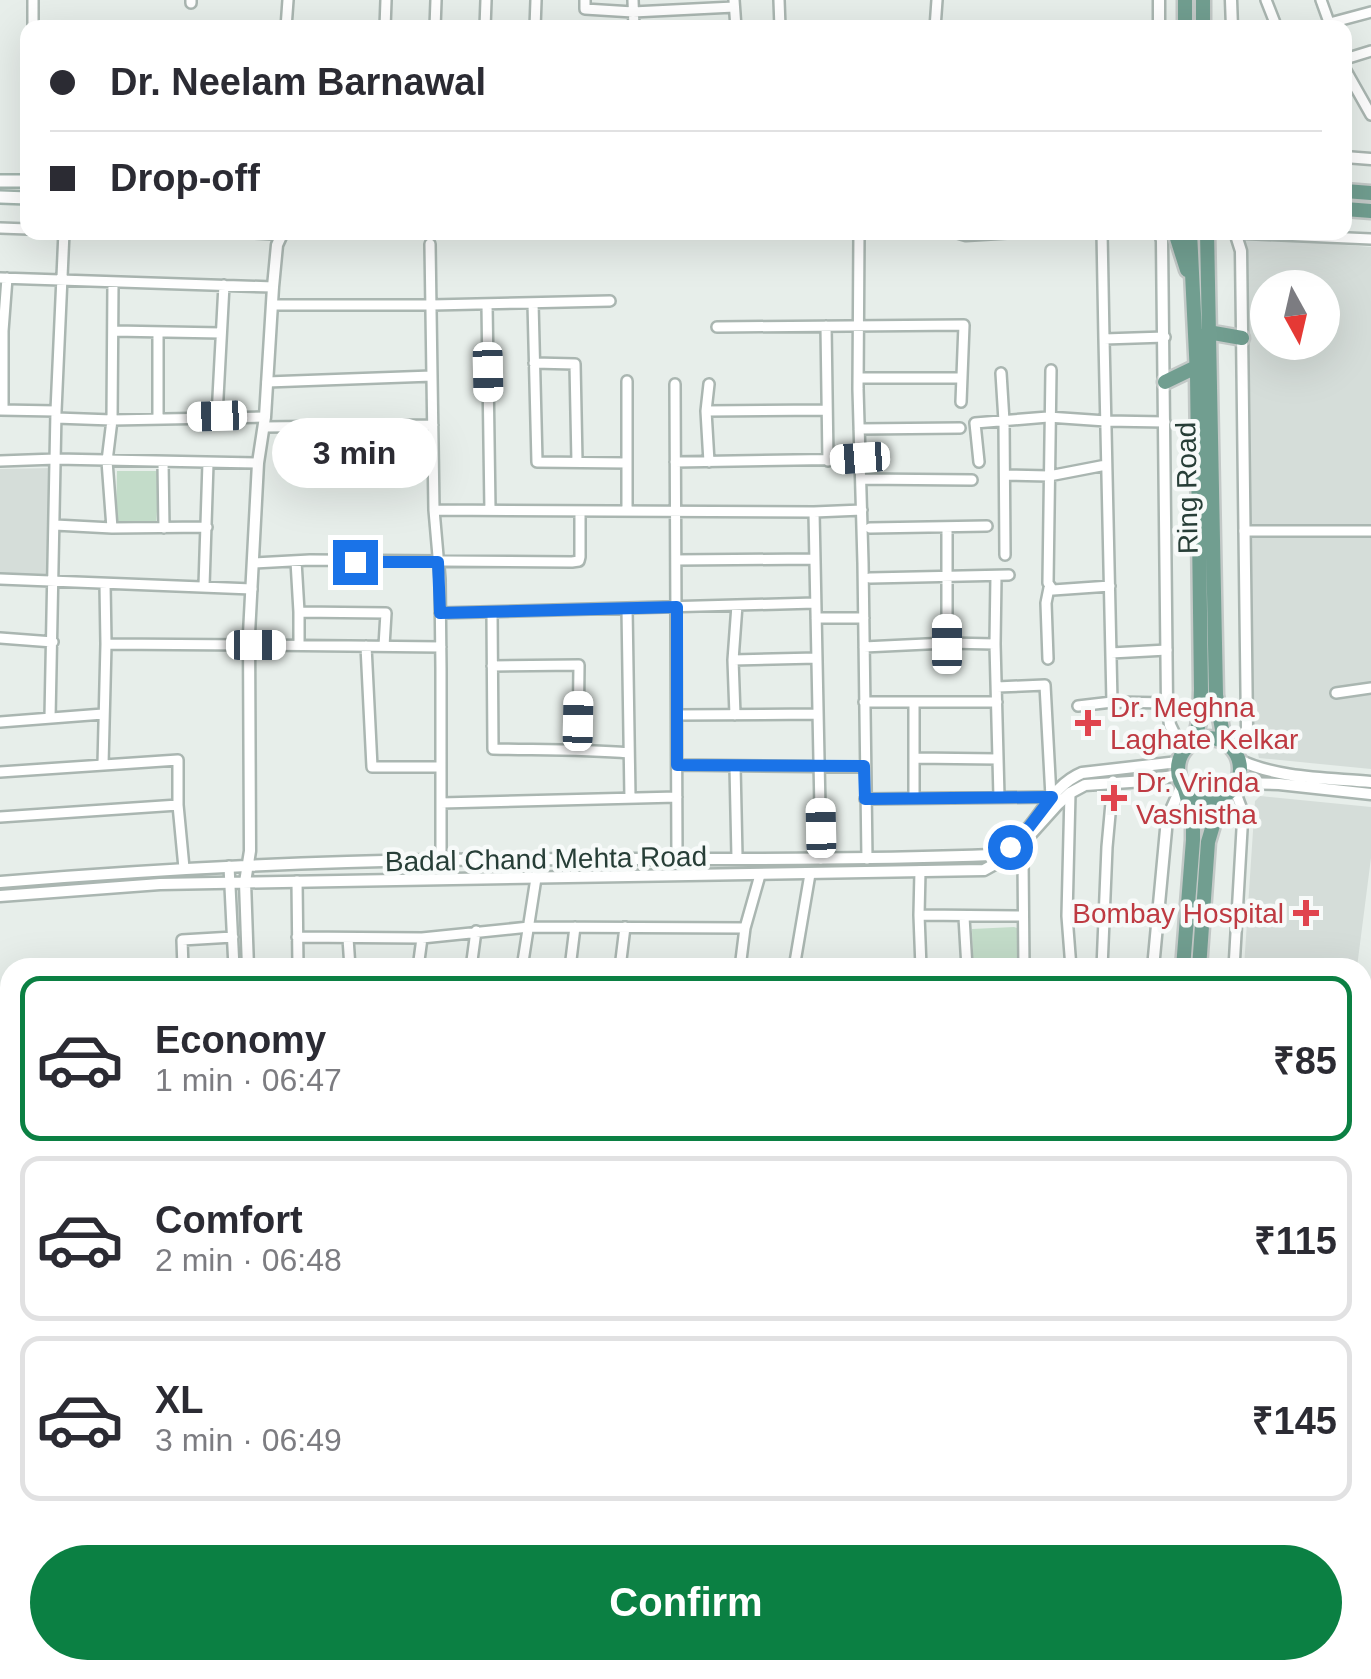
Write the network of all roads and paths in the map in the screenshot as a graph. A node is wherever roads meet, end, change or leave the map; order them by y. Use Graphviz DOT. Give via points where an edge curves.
graph roads {
  1 [pos="585,0"];
  2 [pos="633,0"];
  3 [pos="734,4"];
  4 [pos="689,5"];
  5 [pos="633,12"];
  6 [pos="634,20"];
  7 [pos="1352,81"];
  8 [pos="1371,91"];
  9 [pos="1360,94"];
  10 [pos="1371,114"];
  11 [pos="63,240"];
  12 [pos="277,240"];
  13 [pos="859,240"];
  14 [pos="1102,240"];
  15 [pos="1162,240"];
  16 [pos="1177,240"];
  17 [pos="1190,240"];
  18 [pos="1207,240"];
  19 [pos="1237,240"];
  20 [pos="430,244"];
  21 [pos="3,278"];
  22 [pos="60,279"];
  23 [pos="113,282"];
  24 [pos="224,285"];
  25 [pos="273,287"];
  26 [pos="1193,290"];
  27 [pos="610,301"];
  28 [pos="533,302"];
  29 [pos="272,304"];
  30 [pos="487,304"];
  31 [pos="432,305"];
  32 [pos="826,326"];
  33 [pos="858,326"];
  34 [pos="718,327"];
  35 [pos="1,331"];
  36 [pos="114,331"];
  37 [pos="158,332"];
  38 [pos="1208,332"];
  39 [pos="221,333"];
  40 [pos="1165,337"];
  41 [pos="1104,338"];
  42 [pos="1242,338"];
  43 [pos="534,364"];
  44 [pos="1196,367"];
  45 [pos="1051,370"];
  46 [pos="1002,373"];
  47 [pos="432,376"];
  48 [pos="858,378"];
  49 [pos="962,378"];
  50 [pos="627,381"];
  51 [pos="268,382"];
  52 [pos="1165,382"];
  53 [pos="675,384"];
  54 [pos="709,384"];
  55 [pos="1197,396"];
  56 [pos="961,402"];
  57 [pos="2,410"];
  58 [pos="706,410"];
  59 [pos="827,410"];
  60 [pos="56,414"];
  61 [pos="217,416"];
  62 [pos="1048,417"];
  63 [pos="158,418"];
  64 [pos="112,420"];
  65 [pos="1004,421"];
  66 [pos="1106,421"];
  67 [pos="264,422"];
  68 [pos="1164,422"];
  69 [pos="433,425"];
  70 [pos="960,428"];
  71 [pos="859,429"];
  72 [pos="860,458"];
  73 [pos="56,459"];
  74 [pos="106,460"];
  75 [pos="828,460"];
  76 [pos="0,461"];
  77 [pos="163,462"];
  78 [pos="577,462"];
  79 [pos="675,462"];
  80 [pos="709,462"];
  81 [pos="980,462"];
  82 [pos="208,463"];
  83 [pos="258,463"];
  84 [pos="627,463"];
  85 [pos="1106,464"];
  86 [pos="1005,475"];
  87 [pos="1049,476"];
  88 [pos="861,479"];
  89 [pos="972,480"];
  90 [pos="434,510"];
  91 [pos="490,510"];
  92 [pos="580,510"];
  93 [pos="862,510"];
  94 [pos="626,511"];
  95 [pos="675,511"];
  96 [pos="814,512"];
  97 [pos="55,525"];
  98 [pos="987,526"];
  99 [pos="207,527"];
  100 [pos="948,527"];
  101 [pos="112,528"];
  102 [pos="164,528"];
  103 [pos="870,528"];
  104 [pos="1371,531"];
  105 [pos="1244,532"];
  106 [pos="1005,556"];
  107 [pos="676,560"];
  108 [pos="814,560"];
  109 [pos="296,561"];
  110 [pos="438,562"];
  111 [pos="253,563"];
  112 [pos="1009,575"];
  113 [pos="947,576"];
  114 [pos="996,576"];
  115 [pos="870,578"];
  116 [pos="0,579"];
  117 [pos="53,582"];
  118 [pos="105,584"];
  119 [pos="204,586"];
  120 [pos="1110,586"];
  121 [pos="1049,588"];
  122 [pos="252,589"];
  123 [pos="816,604"];
  124 [pos="737,605"];
  125 [pos="677,607"];
  126 [pos="627,608"];
  127 [pos="299,612"];
  128 [pos="492,612"];
  129 [pos="440,613"];
  130 [pos="816,618"];
  131 [pos="864,618"];
  132 [pos="0,638"];
  133 [pos="52,642"];
  134 [pos="106,644"];
  135 [pos="947,644"];
  136 [pos="996,644"];
  137 [pos="253,645"];
  138 [pos="299,645"];
  139 [pos="366,646"];
  140 [pos="384,646"];
  141 [pos="441,647"];
  142 [pos="864,647"];
  143 [pos="1168,650"];
  144 [pos="1111,653"];
  145 [pos="817,658"];
  146 [pos="1048,659"];
  147 [pos="733,660"];
  148 [pos="492,666"];
  149 [pos="996,687"];
  150 [pos="1371,688"];
  151 [pos="1336,693"];
  152 [pos="864,702"];
  153 [pos="914,702"];
  154 [pos="997,702"];
  155 [pos="1112,702"];
  156 [pos="1168,703"];
  157 [pos="1078,706"];
  158 [pos="104,714"];
  159 [pos="677,714"];
  160 [pos="818,714"];
  161 [pos="735,715"];
  162 [pos="50,718"];
  163 [pos="0,722"];
  164 [pos="1195,741"];
  165 [pos="578,749"];
  166 [pos="1232,750"];
  167 [pos="629,752"];
  168 [pos="914,758"];
  169 [pos="998,758"];
  170 [pos="677,765"];
  171 [pos="102,766"];
  172 [pos="734,766"];
  173 [pos="819,766"];
  174 [pos="864,766"];
  175 [pos="441,768"];
  176 [pos="0,772"];
  177 [pos="1181,773"];
  178 [pos="1113,782"];
  179 [pos="1371,782"];
  180 [pos="1066,789"];
  181 [pos="1231,790"];
  182 [pos="1371,794"];
  183 [pos="677,796"];
  184 [pos="1000,797"];
  185 [pos="1052,797"];
  186 [pos="630,798"];
  187 [pos="914,798"];
  188 [pos="865,799"];
  189 [pos="441,804"];
  190 [pos="178,805"];
  191 [pos="0,817"];
  192 [pos="1013,854"];
  193 [pos="676,858"];
  194 [pos="737,858"];
  195 [pos="539,859"];
  196 [pos="867,859"];
  197 [pos="441,860"];
  198 [pos="822,860"];
  199 [pos="229,866"];
  200 [pos="247,866"];
  201 [pos="184,868"];
  202 [pos="920,871"];
  203 [pos="810,874"];
  204 [pos="760,875"];
  205 [pos="538,878"];
  206 [pos="297,881"];
  207 [pos="0,882"];
  208 [pos="230,882"];
  209 [pos="245,882"];
  210 [pos="0,896"];
  211 [pos="919,916"];
  212 [pos="1022,916"];
  213 [pos="964,917"];
  214 [pos="528,927"];
  215 [pos="575,927"];
  216 [pos="624,927"];
  217 [pos="745,928"];
  218 [pos="476,931"];
  219 [pos="233,937"];
  220 [pos="297,937"];
  221 [pos="348,938"];
  222 [pos="422,938"];
  223 [pos="183,958"];
  224 [pos="234,958"];
  225 [pos="248,958"];
  226 [pos="298,958"];
  227 [pos="349,958"];
  228 [pos="419,958"];
  229 [pos="472,958"];
  230 [pos="523,958"];
  231 [pos="572,958"];
  232 [pos="621,958"];
  233 [pos="741,958"];
  234 [pos="796,958"];
  235 [pos="921,958"];
  236 [pos="967,958"];
  237 [pos="1024,958"];
  238 [pos="1070,958"];
  239 [pos="1102,958"];
  240 [pos="1154,958"];
  241 [pos="1184,958"];
  242 [pos="1200,958"];
  243 [pos="1235,958"];
  1 -- 5 [label="street" via="585,9"];
  2 -- 5 [label="street"];
  3 -- 4 [label="street"];
  4 -- 5 [label="street"];
  5 -- 6 [label="street"];
  7 -- 9 [label="street"];
  8 -- 9 [label="street"];
  9 -- 10 [label="street"];
  11 -- 22 [label="street"];
  12 -- 25 [label="street"];
  13 -- 33 [label="street"];
  14 -- 41 [label="street"];
  15 -- 40 [label="street"];
  16 -- 26 [label="main road"];
  17 -- 26 [label="main road, Ring Road"];
  18 -- 38 [label="main road, Ring Road"];
  19 -- 42 [label="street"];
  20 -- 31 [label="street"];
  21 -- 22 [label="street"];
  21 -- 35 [label="street"];
  22 -- 23 [label="street"];
  22 -- 60 [label="street"];
  23 -- 24 [label="street"];
  23 -- 36 [label="street"];
  24 -- 25 [label="street"];
  24 -- 39 [label="street"];
  25 -- 29 [label="street"];
  26 -- 44 [label="main road, Ring Road"];
  27 -- 28 [label="street"];
  28 -- 30 [label="street"];
  28 -- 43 [label="street"];
  29 -- 31 [label="street"];
  29 -- 51 [label="street"];
  30 -- 31 [label="street"];
  30 -- 91 [label="street"];
  31 -- 47 [label="street"];
  32 -- 33 [label="street"];
  32 -- 34 [label="street"];
  32 -- 59 [label="street"];
  33 -- 48 [label="street"];
  33 -- 49 [label="street" via="964,325"];
  35 -- 57 [label="street"];
  36 -- 37 [label="street"];
  36 -- 64 [label="street"];
  37 -- 39 [label="street"];
  37 -- 63 [label="street"];
  38 -- 42 [label="main road"];
  38 -- 166 [label="main road, Ring Road" via="1216,695"];
  39 -- 61 [label="street"];
  40 -- 41 [label="street"];
  40 -- 52 [label="street"];
  41 -- 66 [label="street"];
  42 -- 105 [label="street"];
  43 -- 78 [label="street" via="537,462"];
  43 -- 78 [label="street" via="575,364"];
  44 -- 52 [label="main road"];
  44 -- 55 [label="main road, Ring Road"];
  45 -- 62 [label="street"];
  46 -- 65 [label="street"];
  47 -- 51 [label="street"];
  47 -- 69 [label="street"];
  48 -- 49 [label="street"];
  48 -- 71 [label="street"];
  49 -- 56 [label="street"];
  50 -- 84 [label="street"];
  51 -- 67 [label="street"];
  52 -- 55 [label="main road"];
  52 -- 68 [label="street"];
  53 -- 79 [label="street"];
  54 -- 58 [label="street"];
  55 -- 164 [label="main road, Ring Road" via="1201,690"];
  57 -- 60 [label="street"];
  58 -- 59 [label="street"];
  58 -- 80 [label="street"];
  59 -- 75 [label="street"];
  60 -- 64 [label="street"];
  60 -- 73 [label="street"];
  61 -- 63 [label="street"];
  61 -- 67 [label="street"];
  62 -- 65 [label="street"];
  62 -- 66 [label="street"];
  62 -- 87 [label="street"];
  63 -- 64 [label="street"];
  64 -- 74 [label="street"];
  65 -- 81 [label="street" via="975,423"];
  65 -- 86 [label="street"];
  66 -- 68 [label="street"];
  66 -- 85 [label="street"];
  67 -- 69 [label="street"];
  67 -- 83 [label="street"];
  68 -- 143 [label="street"];
  69 -- 90 [label="street"];
  70 -- 71 [label="street"];
  71 -- 72 [label="street"];
  72 -- 75 [label="street"];
  72 -- 88 [label="street"];
  73 -- 74 [label="street"];
  73 -- 76 [label="street"];
  73 -- 97 [label="street"];
  74 -- 77 [label="street"];
  74 -- 101 [label="street"];
  75 -- 80 [label="street"];
  77 -- 82 [label="street"];
  77 -- 102 [label="street"];
  78 -- 84 [label="street"];
  79 -- 80 [label="street"];
  79 -- 95 [label="street"];
  82 -- 83 [label="street"];
  82 -- 99 [label="street"];
  83 -- 111 [label="street"];
  84 -- 94 [label="street"];
  85 -- 87 [label="street"];
  85 -- 120 [label="street"];
  86 -- 87 [label="street"];
  86 -- 106 [label="street"];
  87 -- 121 [label="street"];
  88 -- 89 [label="street"];
  88 -- 93 [label="street"];
  90 -- 91 [label="street"];
  90 -- 110 [label="street"];
  91 -- 92 [label="street"];
  92 -- 94 [label="street"];
  92 -- 110 [label="street" via="580,561"];
  93 -- 96 [label="street"];
  93 -- 131 [label="street"];
  94 -- 95 [label="street"];
  95 -- 96 [label="street"];
  95 -- 107 [label="street"];
  96 -- 108 [label="street"];
  97 -- 101 [label="street"];
  97 -- 117 [label="street"];
  98 -- 100 [label="street"];
  99 -- 102 [label="street"];
  99 -- 119 [label="street"];
  100 -- 103 [label="street"];
  100 -- 113 [label="street"];
  101 -- 102 [label="street"];
  104 -- 105 [label="street"];
  105 -- 166 [label="street" via="1247,730"];
  107 -- 108 [label="street"];
  107 -- 125 [label="street"];
  108 -- 123 [label="street"];
  109 -- 110 [label="street"];
  109 -- 111 [label="street"];
  109 -- 127 [label="street"];
  110 -- 129 [label="street"];
  111 -- 122 [label="street"];
  112 -- 114 [label="street"];
  113 -- 114 [label="street"];
  113 -- 115 [label="street"];
  113 -- 135 [label="street"];
  114 -- 136 [label="street"];
  116 -- 117 [label="street"];
  117 -- 118 [label="street"];
  117 -- 133 [label="street"];
  118 -- 119 [label="street"];
  118 -- 134 [label="street"];
  119 -- 122 [label="street"];
  120 -- 121 [label="street"];
  120 -- 144 [label="street"];
  121 -- 146 [label="street"];
  122 -- 137 [label="street"];
  123 -- 124 [label="street"];
  123 -- 130 [label="street"];
  124 -- 125 [label="street"];
  124 -- 147 [label="street"];
  125 -- 126 [label="street"];
  125 -- 159 [label="street"];
  126 -- 128 [label="street"];
  126 -- 167 [label="street"];
  127 -- 138 [label="street"];
  127 -- 140 [label="street" via="386,613"];
  128 -- 129 [label="street"];
  128 -- 148 [label="street"];
  129 -- 141 [label="street"];
  130 -- 131 [label="street"];
  130 -- 145 [label="street"];
  131 -- 142 [label="street"];
  132 -- 133 [label="street"];
  133 -- 162 [label="street"];
  134 -- 137 [label="street"];
  134 -- 158 [label="street"];
  135 -- 136 [label="street"];
  135 -- 142 [label="street"];
  136 -- 149 [label="street"];
  137 -- 138 [label="street"];
  137 -- 200 [label="street"];
  138 -- 139 [label="street"];
  139 -- 140 [label="street"];
  139 -- 175 [label="street" via="372,766"];
  140 -- 141 [label="street"];
  141 -- 175 [label="street"];
  142 -- 152 [label="street"];
  143 -- 144 [label="street"];
  143 -- 156 [label="street"];
  144 -- 155 [label="street"];
  145 -- 147 [label="street"];
  145 -- 160 [label="street"];
  147 -- 161 [label="street"];
  148 -- 165 [label="street" via="493,749"];
  148 -- 165 [label="street" via="580,666"];
  149 -- 154 [label="street"];
  149 -- 185 [label="street" via="1045,685"];
  150 -- 151 [label="street"];
  152 -- 153 [label="street"];
  152 -- 174 [label="street"];
  153 -- 154 [label="street"];
  153 -- 168 [label="street"];
  154 -- 169 [label="street"];
  155 -- 156 [label="street"];
  155 -- 157 [label="street"];
  156 -- 177 [label="street"];
  158 -- 162 [label="street"];
  158 -- 171 [label="street"];
  159 -- 161 [label="street"];
  159 -- 170 [label="street"];
  160 -- 161 [label="street"];
  160 -- 173 [label="street"];
  162 -- 163 [label="street"];
  164 -- 166 [label="main road" via="1214,738"];
  164 -- 177 [label="main road"];
  165 -- 167 [label="street"];
  166 -- 179 [label="street" via="1252,766 1278,772"];
  166 -- 181 [label="main road" via="1240,776"];
  167 -- 186 [label="street"];
  168 -- 169 [label="street"];
  168 -- 187 [label="street"];
  169 -- 184 [label="street"];
  170 -- 172 [label="street"];
  170 -- 183 [label="street"];
  171 -- 176 [label="street"];
  171 -- 190 [label="street" via="178,760"];
  172 -- 173 [label="street"];
  172 -- 194 [label="street"];
  173 -- 174 [label="street"];
  173 -- 198 [label="street"];
  174 -- 188 [label="street"];
  175 -- 189 [label="street"];
  177 -- 178 [label="street"];
  177 -- 180 [label="street" via="1082,773"];
  177 -- 181 [label="main road" via="1201,799"];
  177 -- 240 [label="street" via="1166,819"];
  177 -- 241 [label="main road" via="1193,840"];
  178 -- 180 [label="street"];
  178 -- 239 [label="street"];
  180 -- 185 [label="street, Badal Chand Mehta Road"];
  180 -- 192 [label="street"];
  180 -- 238 [label="street"];
  181 -- 182 [label="street" via="1279,784"];
  181 -- 242 [label="main road" via="1208,842"];
  181 -- 243 [label="street" via="1244,812"];
  183 -- 186 [label="street"];
  183 -- 193 [label="street"];
  184 -- 185 [label="street"];
  184 -- 187 [label="street"];
  185 -- 196 [label="street, Badal Chand Mehta Road" via="1010,847 991,855"];
  186 -- 189 [label="street"];
  187 -- 188 [label="street"];
  188 -- 196 [label="street"];
  189 -- 197 [label="street"];
  190 -- 191 [label="street"];
  190 -- 201 [label="street"];
  192 -- 202 [label="street" via="984,870"];
  192 -- 212 [label="street" via="1023,859"];
  193 -- 194 [label="street, Badal Chand Mehta Road"];
  193 -- 195 [label="street, Badal Chand Mehta Road"];
  194 -- 198 [label="street, Badal Chand Mehta Road"];
  195 -- 197 [label="street, Badal Chand Mehta Road"];
  195 -- 205 [label="street"];
  196 -- 198 [label="street, Badal Chand Mehta Road"];
  197 -- 200 [label="street, Badal Chand Mehta Road"];
  199 -- 200 [label="street, Badal Chand Mehta Road"];
  199 -- 201 [label="street, Badal Chand Mehta Road"];
  199 -- 208 [label="street"];
  200 -- 209 [label="street"];
  201 -- 207 [label="street, Badal Chand Mehta Road"];
  202 -- 203 [label="street"];
  202 -- 211 [label="street"];
  203 -- 204 [label="street"];
  203 -- 234 [label="street"];
  204 -- 205 [label="street"];
  204 -- 217 [label="street"];
  205 -- 206 [label="street"];
  205 -- 214 [label="street"];
  206 -- 209 [label="street"];
  206 -- 220 [label="street"];
  208 -- 209 [label="street"];
  208 -- 210 [label="street"];
  208 -- 219 [label="street"];
  209 -- 225 [label="street"];
  211 -- 213 [label="street"];
  211 -- 235 [label="street"];
  212 -- 213 [label="street"];
  212 -- 237 [label="street"];
  213 -- 236 [label="street"];
  214 -- 215 [label="street"];
  214 -- 218 [label="street"];
  214 -- 230 [label="street"];
  215 -- 216 [label="street"];
  215 -- 231 [label="street"];
  216 -- 217 [label="street"];
  216 -- 232 [label="street"];
  217 -- 233 [label="street"];
  218 -- 222 [label="street"];
  218 -- 229 [label="street"];
  219 -- 223 [label="street" via="182,940"];
  219 -- 224 [label="street"];
  220 -- 221 [label="street"];
  220 -- 226 [label="street"];
  221 -- 222 [label="street"];
  221 -- 227 [label="street"];
  222 -- 228 [label="street"];
}
